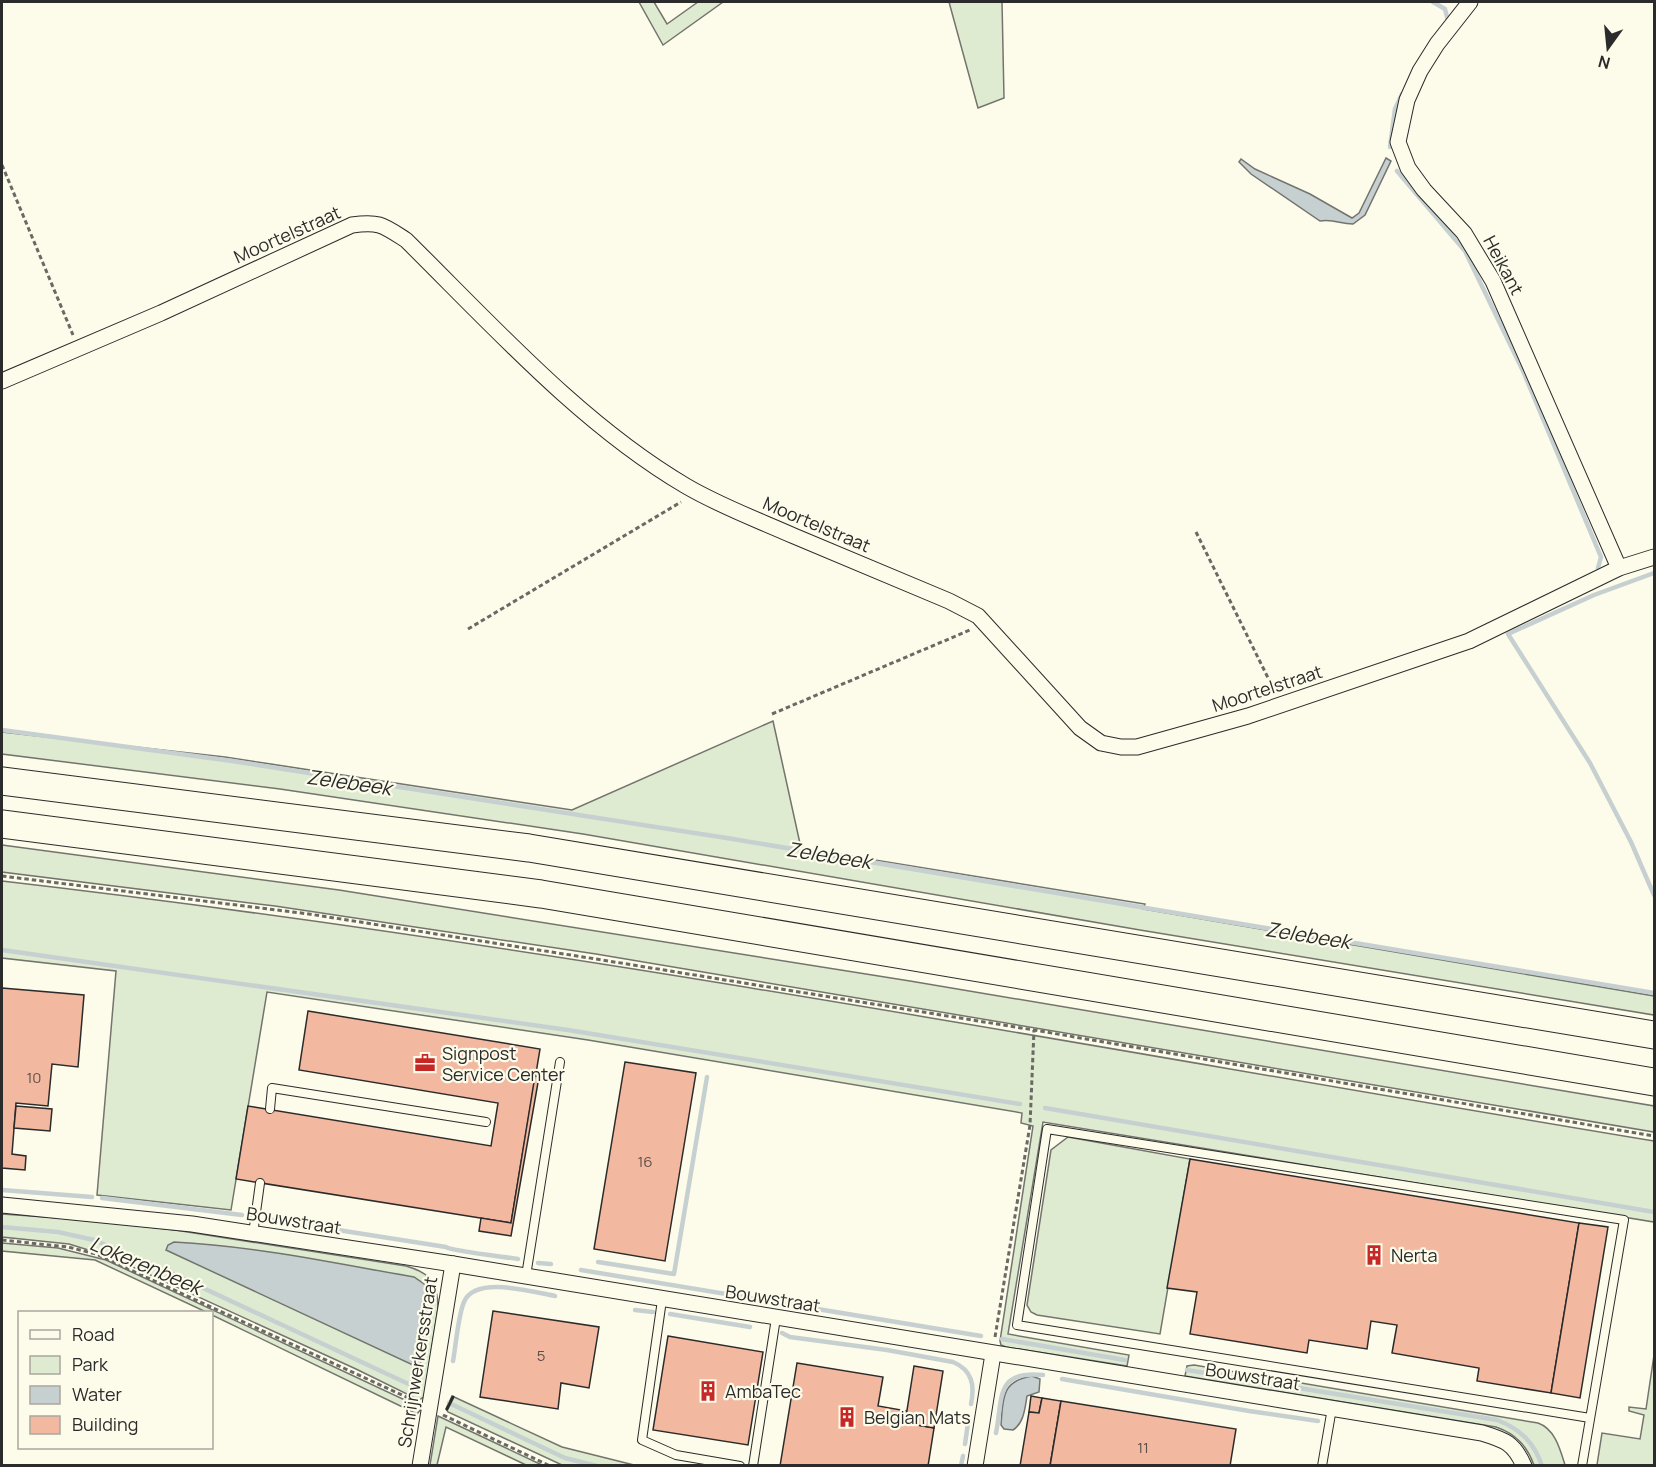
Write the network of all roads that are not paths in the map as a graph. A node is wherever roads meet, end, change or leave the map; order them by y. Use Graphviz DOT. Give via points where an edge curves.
graph roads {
  1 [pos="1470,2"];
  2 [pos="2,381"];
  3 [pos="1654,557"];
  4 [pos="1619,568"];
  5 [pos="2,782"];
  6 [pos="2,824"];
  7 [pos="1654,1035"];
  8 [pos="560,1062"];
  9 [pos="1654,1082"];
  10 [pos="270,1109"];
  11 [pos="486,1122"];
  12 [pos="260,1183"];
  13 [pos="2,1205"];
  14 [pos="253,1234"];
  15 [pos="453,1264"];
  16 [pos="526,1278"];
  17 [pos="662,1300"];
  18 [pos="776,1318"];
  19 [pos="993,1354"];
  20 [pos="1332,1408"];
  21 [pos="1590,1418"];
  22 [pos="420,1466"];
  23 [pos="740,1466"];
  24 [pos="753,1466"];
  25 [pos="975,1466"];
  26 [pos="1322,1466"];
  27 [pos="1524,1466"];
  28 [pos="1582,1466"];
  1 -- 4 [label="street, Heikant" via="1420,71 1407,100 1398,142 1408,168 1464,233 1493,281"];
  2 -- 4 [label="street, Moortelstraat" via="352,225 371,222 406,240 553,384 662,470 755,519 978,616 1080,728 1101,743 1121,747 1137,747 1281,705 1469,641"];
  3 -- 4 [label="street, Moortelstraat"];
  5 -- 7 [label="highway" via="529,848"];
  6 -- 9 [label="highway" via="541,894"];
  8 -- 16 [label="lane"];
  10 -- 11 [label="lane" via="272,1088"];
  12 -- 14 [label="lane"];
  13 -- 14 [label="street, Bouwstraat"];
  14 -- 15 [label="street, Bouwstraat"];
  15 -- 16 [label="street, Bouwstraat"];
  15 -- 22 [label="street, Schrijnwerkersstraat"];
  16 -- 17 [label="street, Bouwstraat"];
  17 -- 18 [label="street, Bouwstraat"];
  17 -- 23 [label="lane" via="642,1440 676,1455"];
  18 -- 19 [label="street, Bouwstraat"];
  18 -- 24 [label="lane"];
  19 -- 20 [label="street, Bouwstraat"];
  19 -- 25 [label="street"];
  20 -- 26 [label="lane"];
  20 -- 27 [label="street, Bouwstraat" via="1482,1433 1517,1450"];
  21 -- 21 [label="lane" via="1623,1220 1047,1129 1017,1325"];
  21 -- 28 [label="lane"];
}
